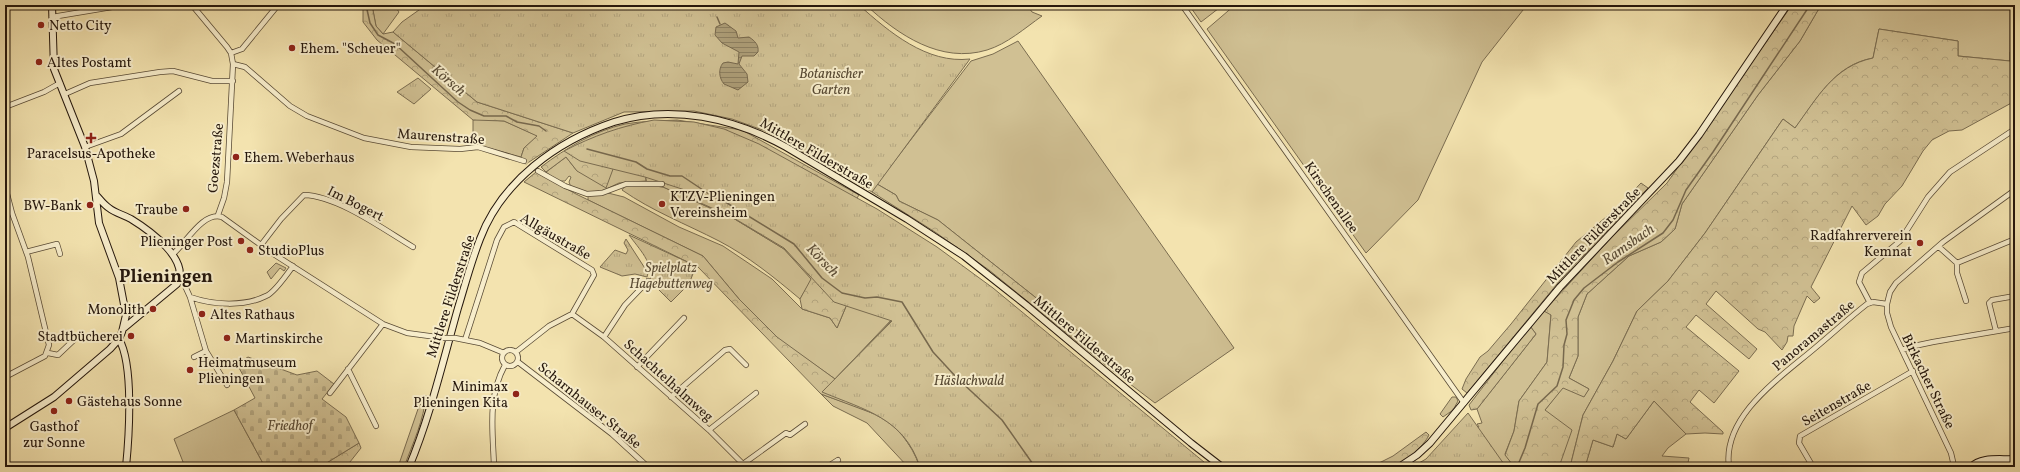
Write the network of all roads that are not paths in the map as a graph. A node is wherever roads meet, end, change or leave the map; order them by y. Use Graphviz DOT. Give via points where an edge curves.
graph roads {
  1 [pos="52,5"];
  2 [pos="124,5"];
  3 [pos="192,5"];
  4 [pos="278,5"];
  5 [pos="1182,5"];
  6 [pos="1787,5"];
  7 [pos="52,17"];
  8 [pos="231,53"];
  9 [pos="233,64"];
  10 [pos="233,81"];
  11 [pos="60,84"];
  12 [pos="179,91"];
  13 [pos="65,94"];
  14 [pos="5,107"];
  15 [pos="2015,130"];
  16 [pos="85,147"];
  17 [pos="524,161"];
  18 [pos="538,171"];
  19 [pos="662,184"];
  20 [pos="5,186"];
  21 [pos="2015,190"];
  22 [pos="96,194"];
  23 [pos="107,207"];
  24 [pos="12,213"];
  25 [pos="5,215"];
  26 [pos="97,215"];
  27 [pos="218,215"];
  28 [pos="2015,239"];
  29 [pos="261,245"];
  30 [pos="413,246"];
  31 [pos="1940,247"];
  32 [pos="26,252"];
  33 [pos="60,254"];
  34 [pos="173,254"];
  35 [pos="1958,264"];
  36 [pos="293,266"];
  37 [pos="180,275"];
  38 [pos="648,281"];
  39 [pos="177,284"];
  40 [pos="186,288"];
  41 [pos="190,296"];
  42 [pos="2015,296"];
  43 [pos="1966,301"];
  44 [pos="1870,303"];
  45 [pos="1887,304"];
  46 [pos="572,314"];
  47 [pos="126,315"];
  48 [pos="684,318"];
  49 [pos="134,319"];
  50 [pos="383,324"];
  51 [pos="124,328"];
  52 [pos="2015,328"];
  53 [pos="1996,332"];
  54 [pos="77,337"];
  55 [pos="604,337"];
  56 [pos="119,339"];
  57 [pos="465,340"];
  58 [pos="1902,350"];
  59 [pos="206,351"];
  60 [pos="516,352"];
  61 [pos="48,353"];
  62 [pos="504,353"];
  63 [pos="194,357"];
  64 [pos="518,362"];
  65 [pos="505,365"];
  66 [pos="746,365"];
  67 [pos="637,367"];
  68 [pos="348,369"];
  69 [pos="1913,371"];
  70 [pos="5,376"];
  71 [pos="227,385"];
  72 [pos="756,393"];
  73 [pos="330,394"];
  74 [pos="671,397"];
  75 [pos="1464,403"];
  76 [pos="5,420"];
  77 [pos="805,424"];
  78 [pos="376,426"];
  79 [pos="7,427"];
  80 [pos="709,430"];
  81 [pos="2015,458"];
  82 [pos="838,460"];
  83 [pos="745,466"];
  84 [pos="126,467"];
  85 [pos="409,467"];
  86 [pos="494,467"];
  87 [pos="648,467"];
  88 [pos="733,467"];
  89 [pos="827,467"];
  90 [pos="1222,467"];
  91 [pos="1399,467"];
  92 [pos="1729,467"];
  93 [pos="1812,467"];
  94 [pos="1921,467"];
  95 [pos="1955,467"];
  96 [pos="1971,467"];
  1 -- 7 [label="main road"];
  2 -- 7 [label="street"];
  3 -- 8 [label="street"];
  4 -- 8 [label="street" via="242,48"];
  5 -- 75 [label="street, Kirschenallee"];
  6 -- 75 [label="main road, Mittlere Filderstraße" via="1679,161 1565,282"];
  7 -- 11 [label="main road" via="53,61"];
  8 -- 9 [label="street, Goezstraße"];
  9 -- 10 [label="street, Goezstraße"];
  9 -- 17 [label="street, Maurenstraße" via="245,67 290,106 307,116 364,138 411,147 478,147"];
  10 -- 13 [label="street" via="212,80 173,71 160,72 90,83"];
  10 -- 27 [label="street, Goezstraße" via="227,182"];
  11 -- 13 [label="main road"];
  11 -- 14 [label="street"];
  12 -- 16 [label="street" via="121,134"];
  13 -- 16 [label="main road"];
  15 -- 44 [label="street" via="1950,172 1928,197 1900,241 1862,273 1859,282"];
  16 -- 22 [label="main road"];
  18 -- 19 [label="street" via="565,186 587,194 602,193 626,184"];
  20 -- 24 [label="street"];
  21 -- 31 [label="street" via="1943,242"];
  22 -- 23 [label="main road"];
  22 -- 26 [label="main road"];
  23 -- 26 [label="main road"];
  23 -- 34 [label="main road" via="142,227"];
  24 -- 25 [label="street"];
  24 -- 32 [label="street"];
  26 -- 47 [label="main road" via="119,278"];
  27 -- 29 [label="street" via="229,220"];
  27 -- 34 [label="street" via="212,216 200,225"];
  28 -- 35 [label="street"];
  29 -- 30 [label="street, Im Bogert" via="304,194 334,201"];
  29 -- 36 [label="street"];
  31 -- 35 [label="street"];
  31 -- 45 [label="street" via="1896,283"];
  32 -- 33 [label="street" via="57,244"];
  32 -- 61 [label="street" via="49,346"];
  34 -- 37 [label="main road" via="180,266"];
  35 -- 43 [label="street" via="1958,276"];
  36 -- 41 [label="street" via="267,296 233,304 205,302"];
  36 -- 50 [label="street"];
  37 -- 39 [label="main road"];
  37 -- 40 [label="street"];
  38 -- 55 [label="street" via="625,305"];
  39 -- 40 [label="street"];
  39 -- 49 [label="main road"];
  40 -- 41 [label="street"];
  41 -- 59 [label="street"];
  42 -- 53 [label="street" via="1992,300 1989,303"];
  44 -- 45 [label="street, Panoramastraße"];
  44 -- 92 [label="street, Panoramastraße" via="1754,402 1744,414 1732,438"];
  45 -- 58 [label="street, Birkacher Straße" via="1889,320"];
  46 -- 55 [label="street, Schachtelhalmweg"];
  46 -- 57 [label="street, Allgäustraße" via="594,274 592,270 514,222 504,228 497,240"];
  46 -- 60 [label="street" via="549,326"];
  47 -- 49 [label="main road"];
  47 -- 51 [label="main road"];
  48 -- 67 [label="street"];
  49 -- 51 [label="main road"];
  50 -- 57 [label="street, bridge" via="407,333"];
  50 -- 68 [label="street"];
  51 -- 56 [label="main road"];
  52 -- 53 [label="street"];
  53 -- 58 [label="street" via="1927,343"];
  54 -- 61 [label="street" via="58,355"];
  55 -- 67 [label="street, Schachtelhalmweg"];
  56 -- 79 [label="main road" via="68,387"];
  56 -- 84 [label="main road" via="127,363 130,429"];
  57 -- 62 [label="street" via="480,342"];
  58 -- 69 [label="street, Birkacher Straße"];
  59 -- 63 [label="street"];
  59 -- 71 [label="street"];
  60 -- 62 [label="street" via="512,350"];
  60 -- 64 [label="street, Scharnhauser Straße"];
  61 -- 70 [label="street"];
  62 -- 65 [label="street" via="502,357"];
  64 -- 65 [label="street, Scharnhauser Straße" via="512,367"];
  64 -- 87 [label="street, Scharnhauser Straße" via="612,434"];
  65 -- 86 [label="street" via="493,396"];
  66 -- 74 [label="street" via="730,349 725,350"];
  67 -- 74 [label="street, Schachtelhalmweg"];
  68 -- 73 [label="street"];
  68 -- 78 [label="street"];
  69 -- 93 [label="street, Seitenstraße" via="1800,436 1799,443"];
  69 -- 95 [label="street, Birkacher Straße" via="1953,457"];
  72 -- 80 [label="street"];
  74 -- 80 [label="street, Schachtelhalmweg"];
  75 -- 91 [label="main road, Mittlere Filderstraße" via="1430,443"];
  76 -- 79 [label="street"];
  77 -- 83 [label="street" via="790,435 786,433"];
  80 -- 83 [label="street, Schachtelhalmweg"];
  81 -- 96 [label="main road" via="1984,460 1976,462"];
  82 -- 89 [label="street"];
  83 -- 88 [label="street"];
  85 -- 90 [label="main road, Mittlere Filderstraße" via="422,432 472,260 480,238 499,204 532,168 569,141 622,120 663,114 712,118 760,133 930,234 986,272"];
  94 -- 95 [label="street"];
}
